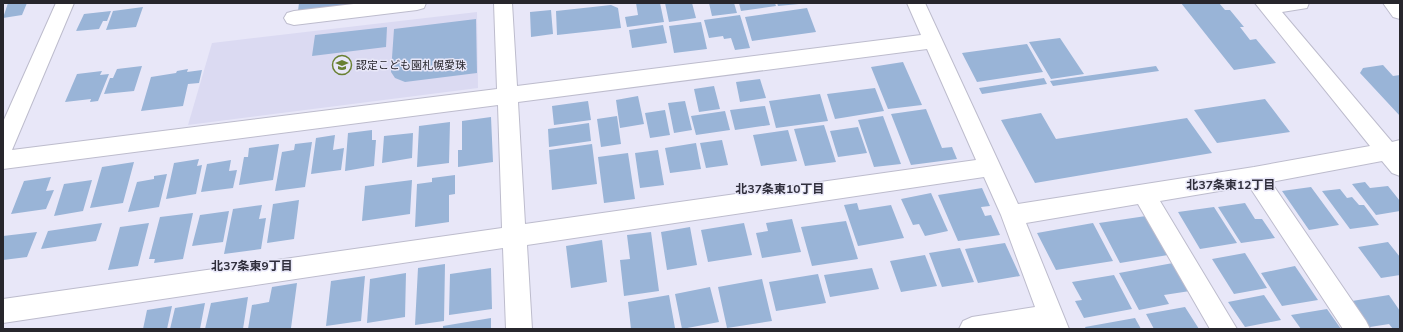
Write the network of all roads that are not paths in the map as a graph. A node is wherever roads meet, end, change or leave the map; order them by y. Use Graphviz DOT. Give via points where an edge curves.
graph roads {
  1 [pos="65,3"];
  2 [pos="416,3"];
  3 [pos="503,3"];
  4 [pos="916,3"];
  5 [pos="1300,3"];
  6 [pos="1392,3"];
  7 [pos="1265,5"];
  8 [pos="1400,12"];
  9 [pos="294,18"];
  10 [pos="933,41"];
  11 [pos="508,95"];
  12 [pos="3,147"];
  13 [pos="1396,156"];
  14 [pos="3,160"];
  15 [pos="990,167"];
  16 [pos="1254,176"];
  17 [pos="1144,194"];
  18 [pos="1012,215"];
  19 [pos="515,236"];
  20 [pos="3,311"];
  21 [pos="1053,323"];
  22 [pos="519,329"];
  23 [pos="972,329"];
  24 [pos="1224,329"];
  25 [pos="1357,329"];
  1 -- 12 [label="street"];
  2 -- 9 [label="street"];
  3 -- 11 [label="street"];
  4 -- 10 [label="street"];
  5 -- 7 [label="street"];
  6 -- 8 [label="street"];
  7 -- 13 [label="street"];
  10 -- 11 [label="street"];
  10 -- 15 [label="street"];
  11 -- 14 [label="street"];
  11 -- 19 [label="street"];
  13 -- 16 [label="street"];
  15 -- 18 [label="street"];
  15 -- 19 [label="street"];
  16 -- 17 [label="street"];
  16 -- 25 [label="street"];
  17 -- 18 [label="street"];
  17 -- 24 [label="street"];
  18 -- 21 [label="street"];
  19 -- 20 [label="street"];
  19 -- 22 [label="street"];
  21 -- 23 [label="street"];
}
